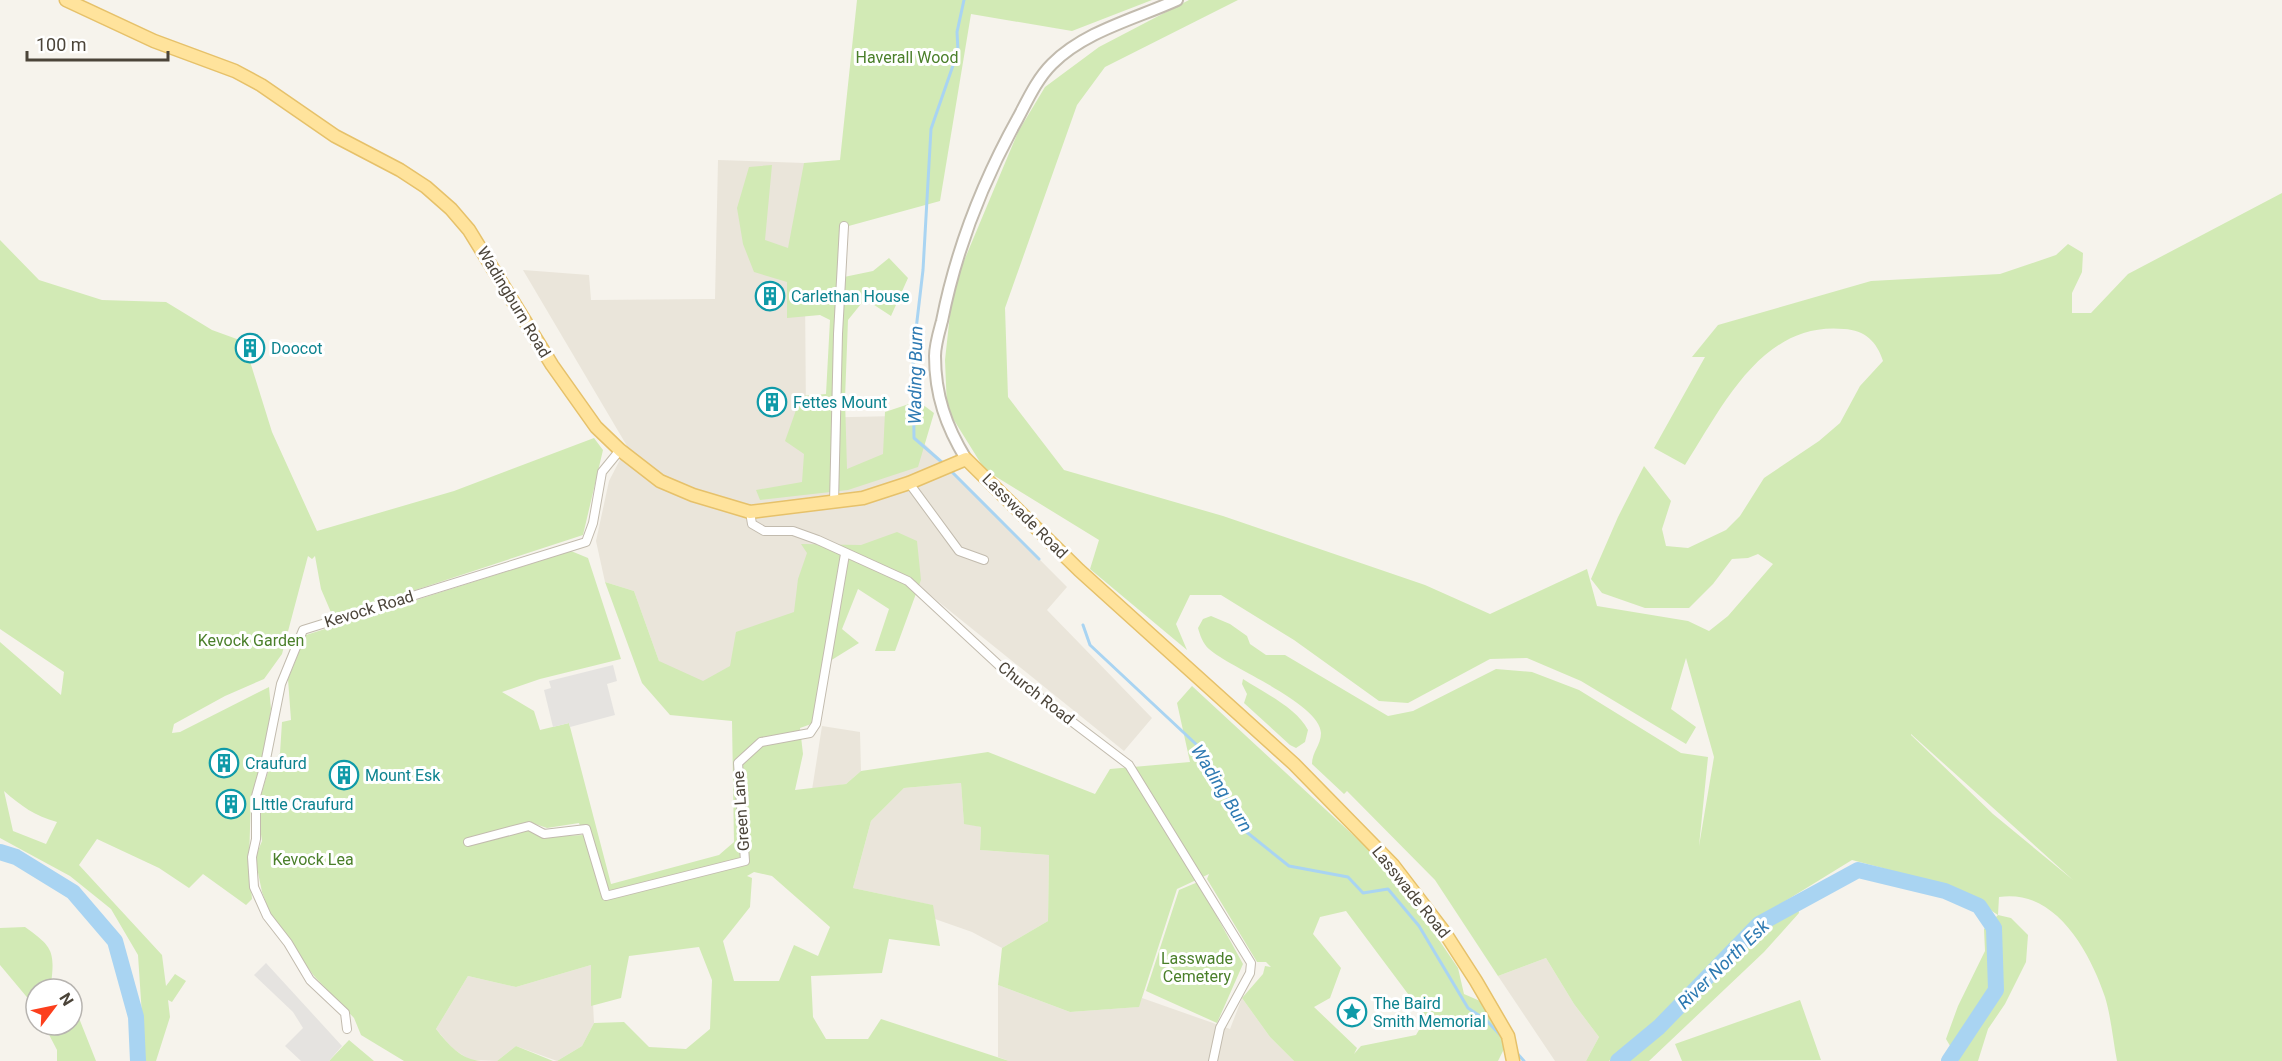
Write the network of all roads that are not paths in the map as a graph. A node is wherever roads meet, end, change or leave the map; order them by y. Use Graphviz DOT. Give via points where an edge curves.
graph roads {
  1 [pos="66,0"];
  2 [pos="1177,0"];
  3 [pos="844,226"];
  4 [pos="620,450"];
  5 [pos="966,459"];
  6 [pos="909,483"];
  7 [pos="834,503"];
  8 [pos="750,512"];
  9 [pos="845,554"];
  10 [pos="984,560"];
  11 [pos="468,842"];
  12 [pos="347,1029"];
  13 [pos="1514,1057"];
  14 [pos="1213,1061"];
  1 -- 4 [label="main road, Wadingburn Road" via="154,41 235,71 335,136 426,187 469,230 552,365 596,427"];
  2 -- 5 [label="street, Lasswade Road" via="1110,27 1073,47 1052,64 1036,84 998,155 952,269 934,354 939,402 949,431"];
  3 -- 7 [label="street"];
  4 -- 8 [label="main road, Wadingburn Road" via="660,481"];
  4 -- 12 [label="street, Kevock Road" via="602,472 586,542 303,630 281,684 256,796 254,887 267,916 310,980 345,1013"];
  5 -- 6 [label="main road, Wadingburn Road"];
  5 -- 13 [label="main road, Lasswade Road" via="1078,570 1294,764 1386,857 1445,933 1476,981 1508,1036"];
  6 -- 7 [label="main road, Wadingburn Road"];
  6 -- 10 [label="street" via="959,551"];
  7 -- 8 [label="main road, Wadingburn Road"];
  8 -- 9 [label="street, Church Road" via="752,524 764,531 793,531"];
  9 -- 11 [label="street, Green Lane" via="816,724 810,733 761,742 738,763 745,861 606,896 586,829 544,834 529,826"];
  9 -- 14 [label="street, Church Road" via="908,581 1004,669 1129,765 1251,963 1250,973 1220,1028"];
}
